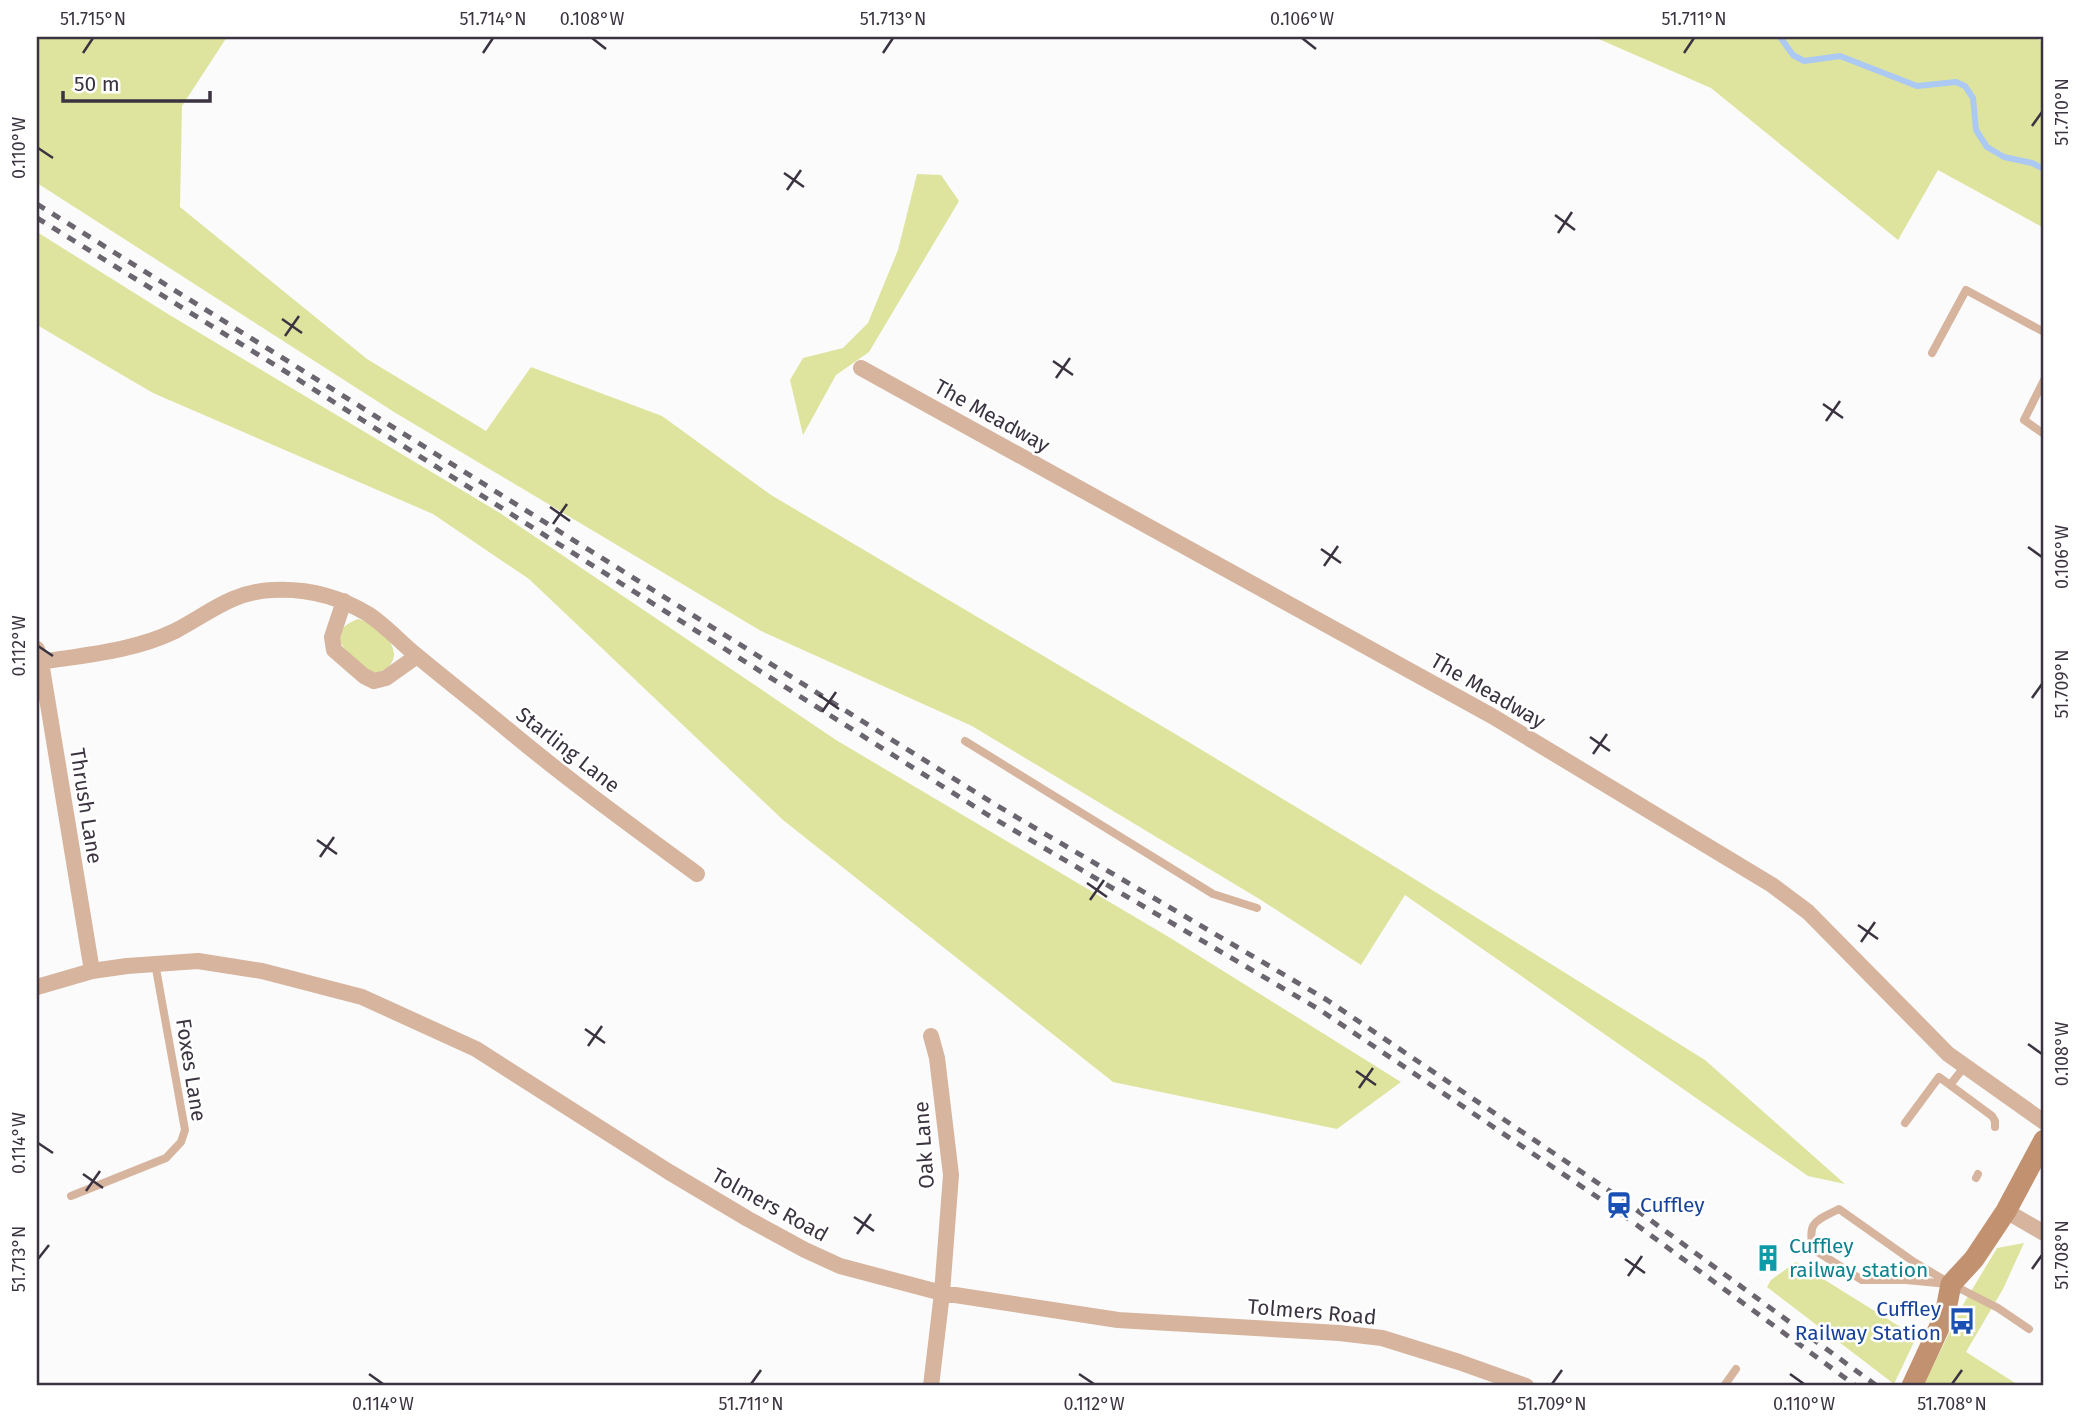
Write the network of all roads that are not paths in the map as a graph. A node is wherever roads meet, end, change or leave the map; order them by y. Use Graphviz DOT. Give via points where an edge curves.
graph roads {
  1 [pos="2044,332"];
  2 [pos="1932,354"];
  3 [pos="861,368"];
  4 [pos="2044,380"];
  5 [pos="2044,434"];
  6 [pos="344,601"];
  7 [pos="39,656"];
  8 [pos="417,656"];
  9 [pos="965,741"];
  10 [pos="696,874"];
  11 [pos="1257,908"];
  12 [pos="155,963"];
  13 [pos="92,971"];
  14 [pos="37,987"];
  15 [pos="931,1036"];
  16 [pos="1965,1066"];
  17 [pos="1950,1085"];
  18 [pos="2044,1122"];
  19 [pos="1905,1123"];
  20 [pos="1995,1128"];
  21 [pos="2044,1140"];
  22 [pos="71,1196"];
  23 [pos="2006,1211"];
  24 [pos="2044,1233"];
  25 [pos="1951,1284"];
  26 [pos="942,1293"];
  27 [pos="2029,1329"];
  28 [pos="1736,1369"];
  29 [pos="931,1386"];
  30 [pos="1527,1386"];
  31 [pos="1724,1386"];
  32 [pos="1912,1386"];
  1 -- 2 [label="lane" via="1966,290"];
  3 -- 16 [label="street, The Meadway" via="1492,716 1772,885 1808,912"];
  4 -- 5 [label="lane" via="2024,419"];
  6 -- 7 [label="street, Starling Lane" via="304,590 269,590 218,604 174,631 141,643 104,653"];
  6 -- 8 [label="street, Starling Lane" via="370,615"];
  6 -- 8 [label="street" via="332,637 334,650 364,676 374,681 386,678"];
  7 -- 13 [label="street, Thrush Lane"];
  8 -- 10 [label="street, Starling Lane" via="548,763"];
  9 -- 11 [label="lane" via="1213,894"];
  12 -- 13 [label="street, Tolmers Road"];
  12 -- 22 [label="lane, Foxes Lane" via="185,1130 181,1142 166,1158"];
  12 -- 26 [label="street, Tolmers Road" via="198,961 242,967 362,997 476,1049 669,1172 805,1250 840,1266"];
  13 -- 14 [label="street, Tolmers Road"];
  15 -- 26 [label="street, Oak Lane" via="951,1175"];
  16 -- 17 [label="lane"];
  16 -- 18 [label="street, The Meadway"];
  17 -- 19 [label="lane" via="1939,1077"];
  17 -- 20 [label="lane" via="1992,1116"];
  21 -- 23 [label="main road"];
  23 -- 24 [label="street"];
  23 -- 25 [label="main road"];
  25 -- 25 [label="lane" via="1839,1209 1819,1219 1809,1233 1813,1249 1861,1280"];
  25 -- 27 [label="lane"];
  25 -- 32 [label="main road" via="1945,1315"];
  26 -- 29 [label="street, Oak Lane"];
  26 -- 30 [label="street, Tolmers Road" via="1118,1320 1382,1338"];
  28 -- 31 [label="lane"];
}
